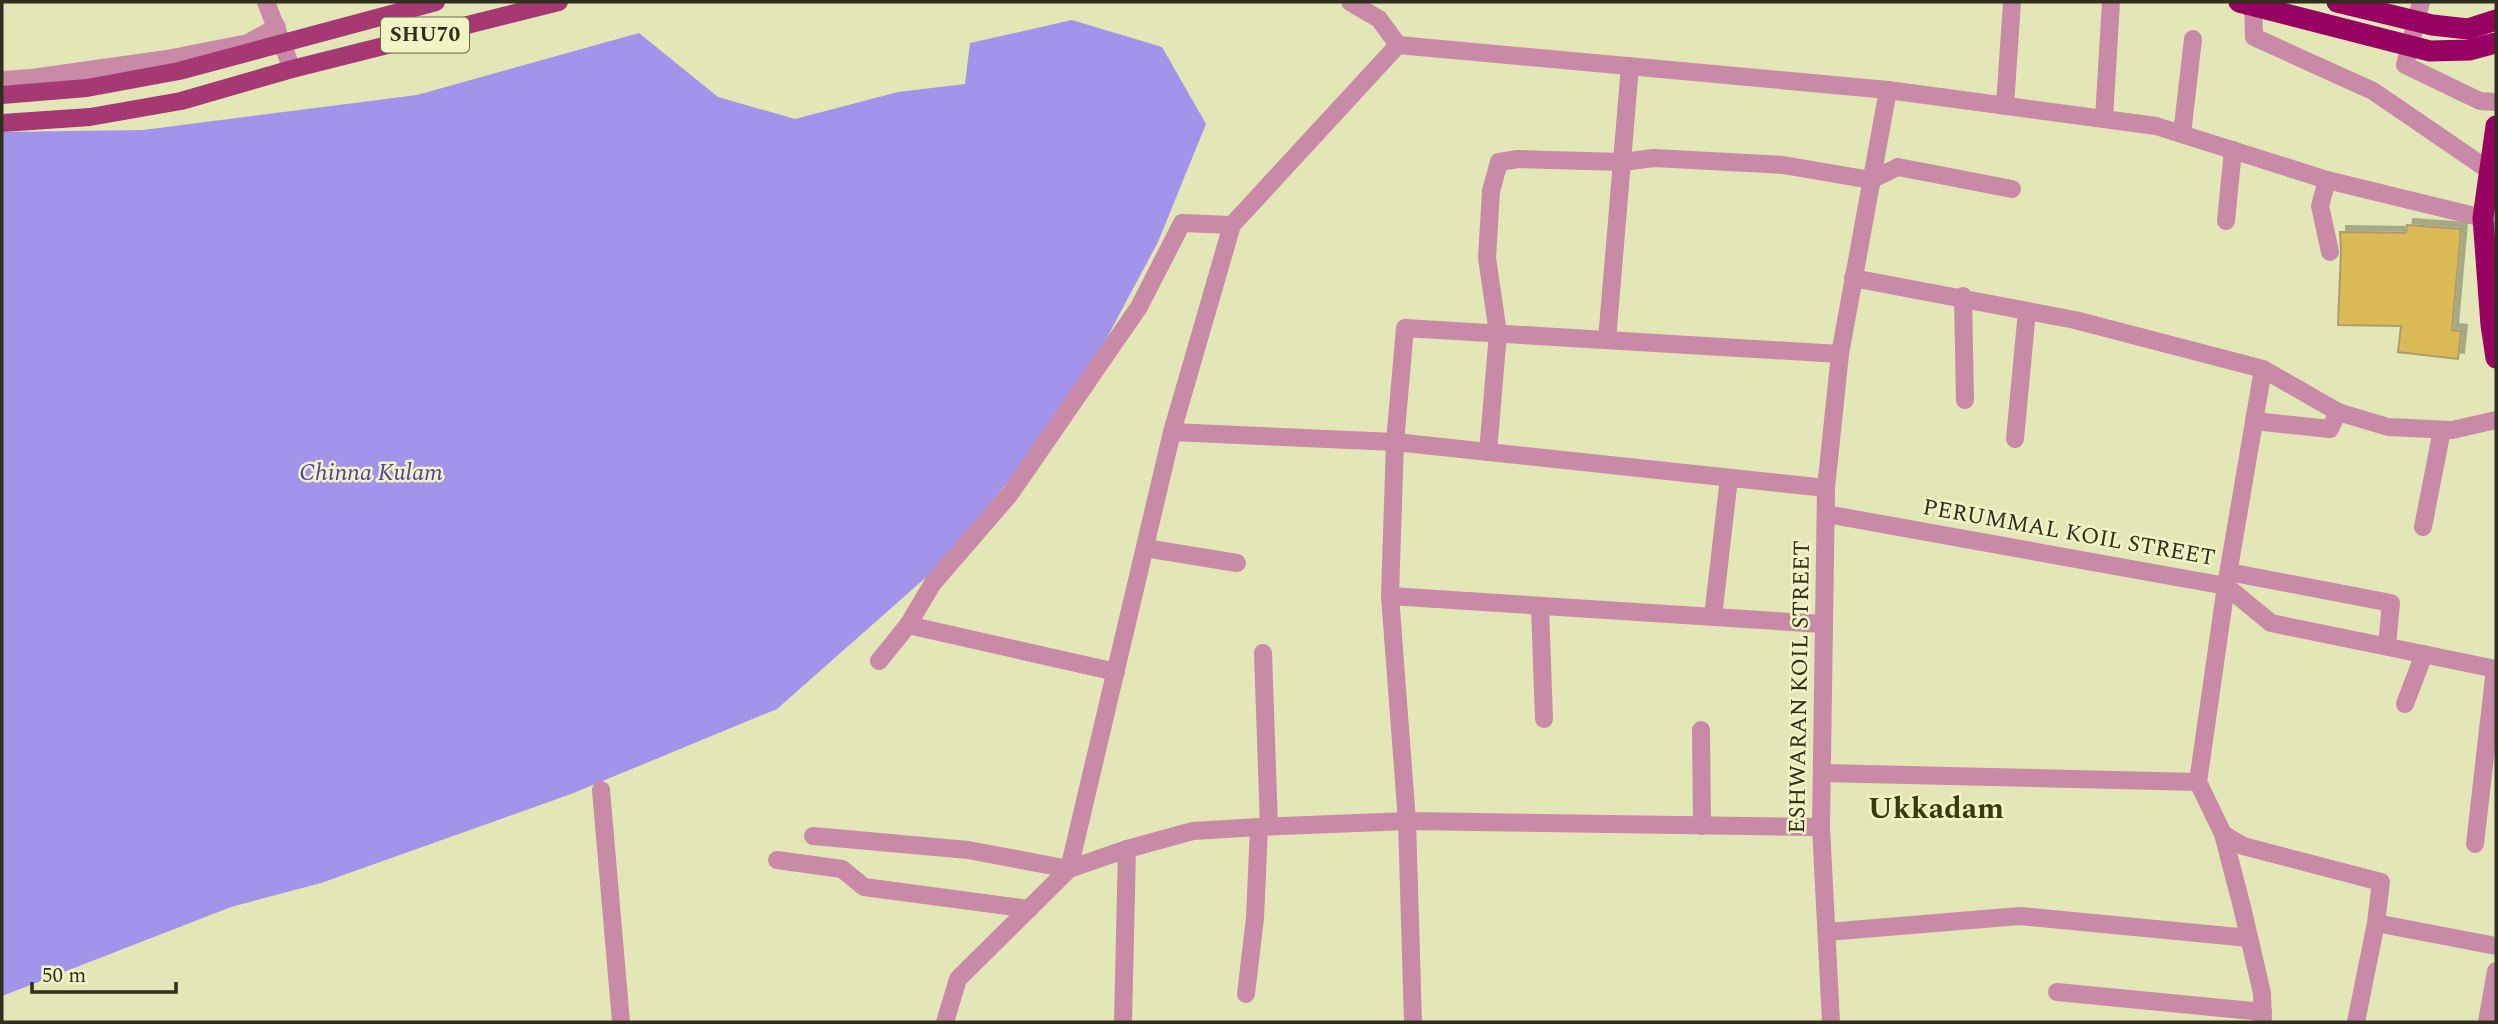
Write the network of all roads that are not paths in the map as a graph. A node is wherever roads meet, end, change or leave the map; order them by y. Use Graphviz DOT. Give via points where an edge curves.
graph roads {
  1 [pos="266,2"];
  2 [pos="436,2"];
  3 [pos="559,2"];
  4 [pos="1350,2"];
  5 [pos="2012,2"];
  6 [pos="2111,2"];
  7 [pos="2239,2"];
  8 [pos="2253,2"];
  9 [pos="2337,2"];
  10 [pos="2421,2"];
  11 [pos="2496,20"];
  12 [pos="280,35"];
  13 [pos="2193,39"];
  14 [pos="2496,43"];
  15 [pos="1398,46"];
  16 [pos="1630,66"];
  17 [pos="292,69"];
  18 [pos="2,80"];
  19 [pos="1888,90"];
  20 [pos="2,95"];
  21 [pos="2496,102"];
  22 [pos="2005,106"];
  23 [pos="2104,119"];
  24 [pos="2,123"];
  25 [pos="2496,126"];
  26 [pos="2182,134"];
  27 [pos="2233,150"];
  28 [pos="1622,162"];
  29 [pos="2493,173"];
  30 [pos="1871,180"];
  31 [pos="2327,180"];
  32 [pos="2012,189"];
  33 [pos="2483,218"];
  34 [pos="2225,221"];
  35 [pos="1233,225"];
  36 [pos="2330,253"];
  37 [pos="1853,278"];
  38 [pos="1963,298"];
  39 [pos="2027,311"];
  40 [pos="1498,333"];
  41 [pos="1607,340"];
  42 [pos="1840,354"];
  43 [pos="2496,358"];
  44 [pos="2263,369"];
  45 [pos="1965,401"];
  46 [pos="2338,412"];
  47 [pos="2496,420"];
  48 [pos="2254,421"];
  49 [pos="2442,430"];
  50 [pos="1172,432"];
  51 [pos="2015,439"];
  52 [pos="1395,442"];
  53 [pos="1488,452"];
  54 [pos="1729,478"];
  55 [pos="1826,488"];
  56 [pos="1826,514"];
  57 [pos="2423,527"];
  58 [pos="1145,548"];
  59 [pos="1237,563"];
  60 [pos="2228,579"];
  61 [pos="1390,596"];
  62 [pos="1540,606"];
  63 [pos="1713,617"];
  64 [pos="1822,624"];
  65 [pos="908,625"];
  66 [pos="2387,646"];
  67 [pos="1263,653"];
  68 [pos="2424,654"];
  69 [pos="879,661"];
  70 [pos="2496,669"];
  71 [pos="1116,672"];
  72 [pos="2405,704"];
  73 [pos="1544,719"];
  74 [pos="1701,730"];
  75 [pos="1823,774"];
  76 [pos="2198,782"];
  77 [pos="601,790"];
  78 [pos="1407,821"];
  79 [pos="1264,826"];
  80 [pos="1702,826"];
  81 [pos="1821,827"];
  82 [pos="2223,834"];
  83 [pos="813,836"];
  84 [pos="2475,844"];
  85 [pos="1127,849"];
  86 [pos="777,860"];
  87 [pos="1069,869"];
  88 [pos="1029,909"];
  89 [pos="2375,923"];
  90 [pos="1827,932"];
  91 [pos="2249,937"];
  92 [pos="2496,946"];
  93 [pos="2496,971"];
  94 [pos="2057,992"];
  95 [pos="1246,994"];
  96 [pos="2263,1017"];
  97 [pos="621,1022"];
  98 [pos="945,1022"];
  99 [pos="1123,1022"];
  100 [pos="1413,1022"];
  101 [pos="1831,1022"];
  102 [pos="2356,1022"];
  103 [pos="2487,1022"];
  1 -- 12 [label="street"];
  2 -- 12 [label="main road, SHU70"];
  3 -- 17 [label="main road, SHU70"];
  4 -- 15 [label="street" via="1379,19"];
  5 -- 22 [label="street"];
  6 -- 23 [label="street"];
  7 -- 14 [label="highway, bridge" via="2430,51 2469,50"];
  8 -- 29 [label="street" via="2254,37 2373,91"];
  9 -- 11 [label="highway, bridge" via="2432,25 2468,29"];
  10 -- 21 [label="street" via="2405,65 2480,102"];
  12 -- 17 [label="street"];
  12 -- 18 [label="street" via="167,59"];
  12 -- 20 [label="main road, SHU70" via="179,71 87,89"];
  13 -- 26 [label="street"];
  15 -- 16 [label="street"];
  15 -- 35 [label="street"];
  16 -- 19 [label="street"];
  16 -- 28 [label="street"];
  17 -- 24 [label="main road, SHU70" via="181,101 90,117"];
  19 -- 22 [label="street"];
  19 -- 30 [label="street, ESHWARAN KOIL STREET"];
  22 -- 23 [label="street"];
  23 -- 26 [label="street"];
  25 -- 29 [label="highway"];
  26 -- 27 [label="street"];
  27 -- 31 [label="street"];
  27 -- 34 [label="street"];
  28 -- 30 [label="street" via="1654,158 1783,165"];
  28 -- 40 [label="street" via="1499,162 1491,191 1487,258"];
  28 -- 41 [label="street"];
  29 -- 33 [label="highway"];
  30 -- 32 [label="street" via="1898,167"];
  30 -- 37 [label="street, ESHWARAN KOIL STREET"];
  31 -- 33 [label="street"];
  31 -- 36 [label="street" via="2320,205"];
  33 -- 43 [label="highway"];
  35 -- 50 [label="street"];
  35 -- 65 [label="street" via="1182,223 1139,307 1010,495 933,583"];
  37 -- 38 [label="street"];
  37 -- 42 [label="street, ESHWARAN KOIL STREET"];
  38 -- 39 [label="street"];
  38 -- 45 [label="street"];
  39 -- 44 [label="street"];
  39 -- 51 [label="street"];
  40 -- 41 [label="street"];
  40 -- 52 [label="street" via="1405,328"];
  40 -- 53 [label="street"];
  41 -- 42 [label="street"];
  42 -- 55 [label="street, ESHWARAN KOIL STREET"];
  44 -- 46 [label="street"];
  44 -- 48 [label="street"];
  46 -- 48 [label="street" via="2330,429"];
  46 -- 49 [label="street" via="2388,427"];
  47 -- 49 [label="street"];
  48 -- 60 [label="street"];
  49 -- 57 [label="street"];
  50 -- 52 [label="street"];
  50 -- 58 [label="street"];
  52 -- 53 [label="street"];
  52 -- 61 [label="street"];
  53 -- 54 [label="street"];
  54 -- 55 [label="street"];
  54 -- 63 [label="street"];
  55 -- 56 [label="street, ESHWARAN KOIL STREET"];
  56 -- 60 [label="street, PERUMMAL KOIL STREET"];
  56 -- 64 [label="street, ESHWARAN KOIL STREET"];
  58 -- 59 [label="street"];
  58 -- 71 [label="street"];
  60 -- 66 [label="street, PERUMMAL KOIL STREET" via="2271,623"];
  60 -- 66 [label="street" via="2391,603"];
  60 -- 76 [label="street"];
  61 -- 62 [label="street"];
  61 -- 78 [label="street"];
  62 -- 63 [label="street"];
  62 -- 73 [label="street"];
  63 -- 64 [label="street"];
  64 -- 75 [label="street, ESHWARAN KOIL STREET"];
  65 -- 69 [label="street"];
  65 -- 71 [label="street"];
  66 -- 68 [label="street, PERUMMAL KOIL STREET"];
  67 -- 79 [label="street"];
  68 -- 70 [label="street, PERUMMAL KOIL STREET"];
  68 -- 72 [label="street"];
  70 -- 84 [label="street"];
  71 -- 87 [label="street"];
  74 -- 80 [label="street"];
  75 -- 76 [label="street"];
  75 -- 81 [label="street, ESHWARAN KOIL STREET"];
  76 -- 82 [label="street"];
  77 -- 97 [label="street"];
  78 -- 79 [label="street"];
  78 -- 80 [label="street"];
  78 -- 100 [label="street"];
  79 -- 85 [label="street" via="1193,831"];
  79 -- 95 [label="street"];
  80 -- 81 [label="street"];
  81 -- 90 [label="street, ESHWARAN KOIL STREET"];
  82 -- 89 [label="street" via="2243,846 2381,882"];
  82 -- 91 [label="street"];
  83 -- 87 [label="street" via="968,850"];
  85 -- 87 [label="street"];
  85 -- 99 [label="street"];
  86 -- 88 [label="street" via="842,869 864,887"];
  87 -- 88 [label="street"];
  88 -- 98 [label="street" via="958,979"];
  89 -- 92 [label="street"];
  89 -- 102 [label="street"];
  90 -- 91 [label="street" via="2020,916"];
  90 -- 101 [label="street, ESHWARAN KOIL STREET"];
  91 -- 96 [label="street"];
  93 -- 103 [label="street"];
  94 -- 96 [label="street"];
}
